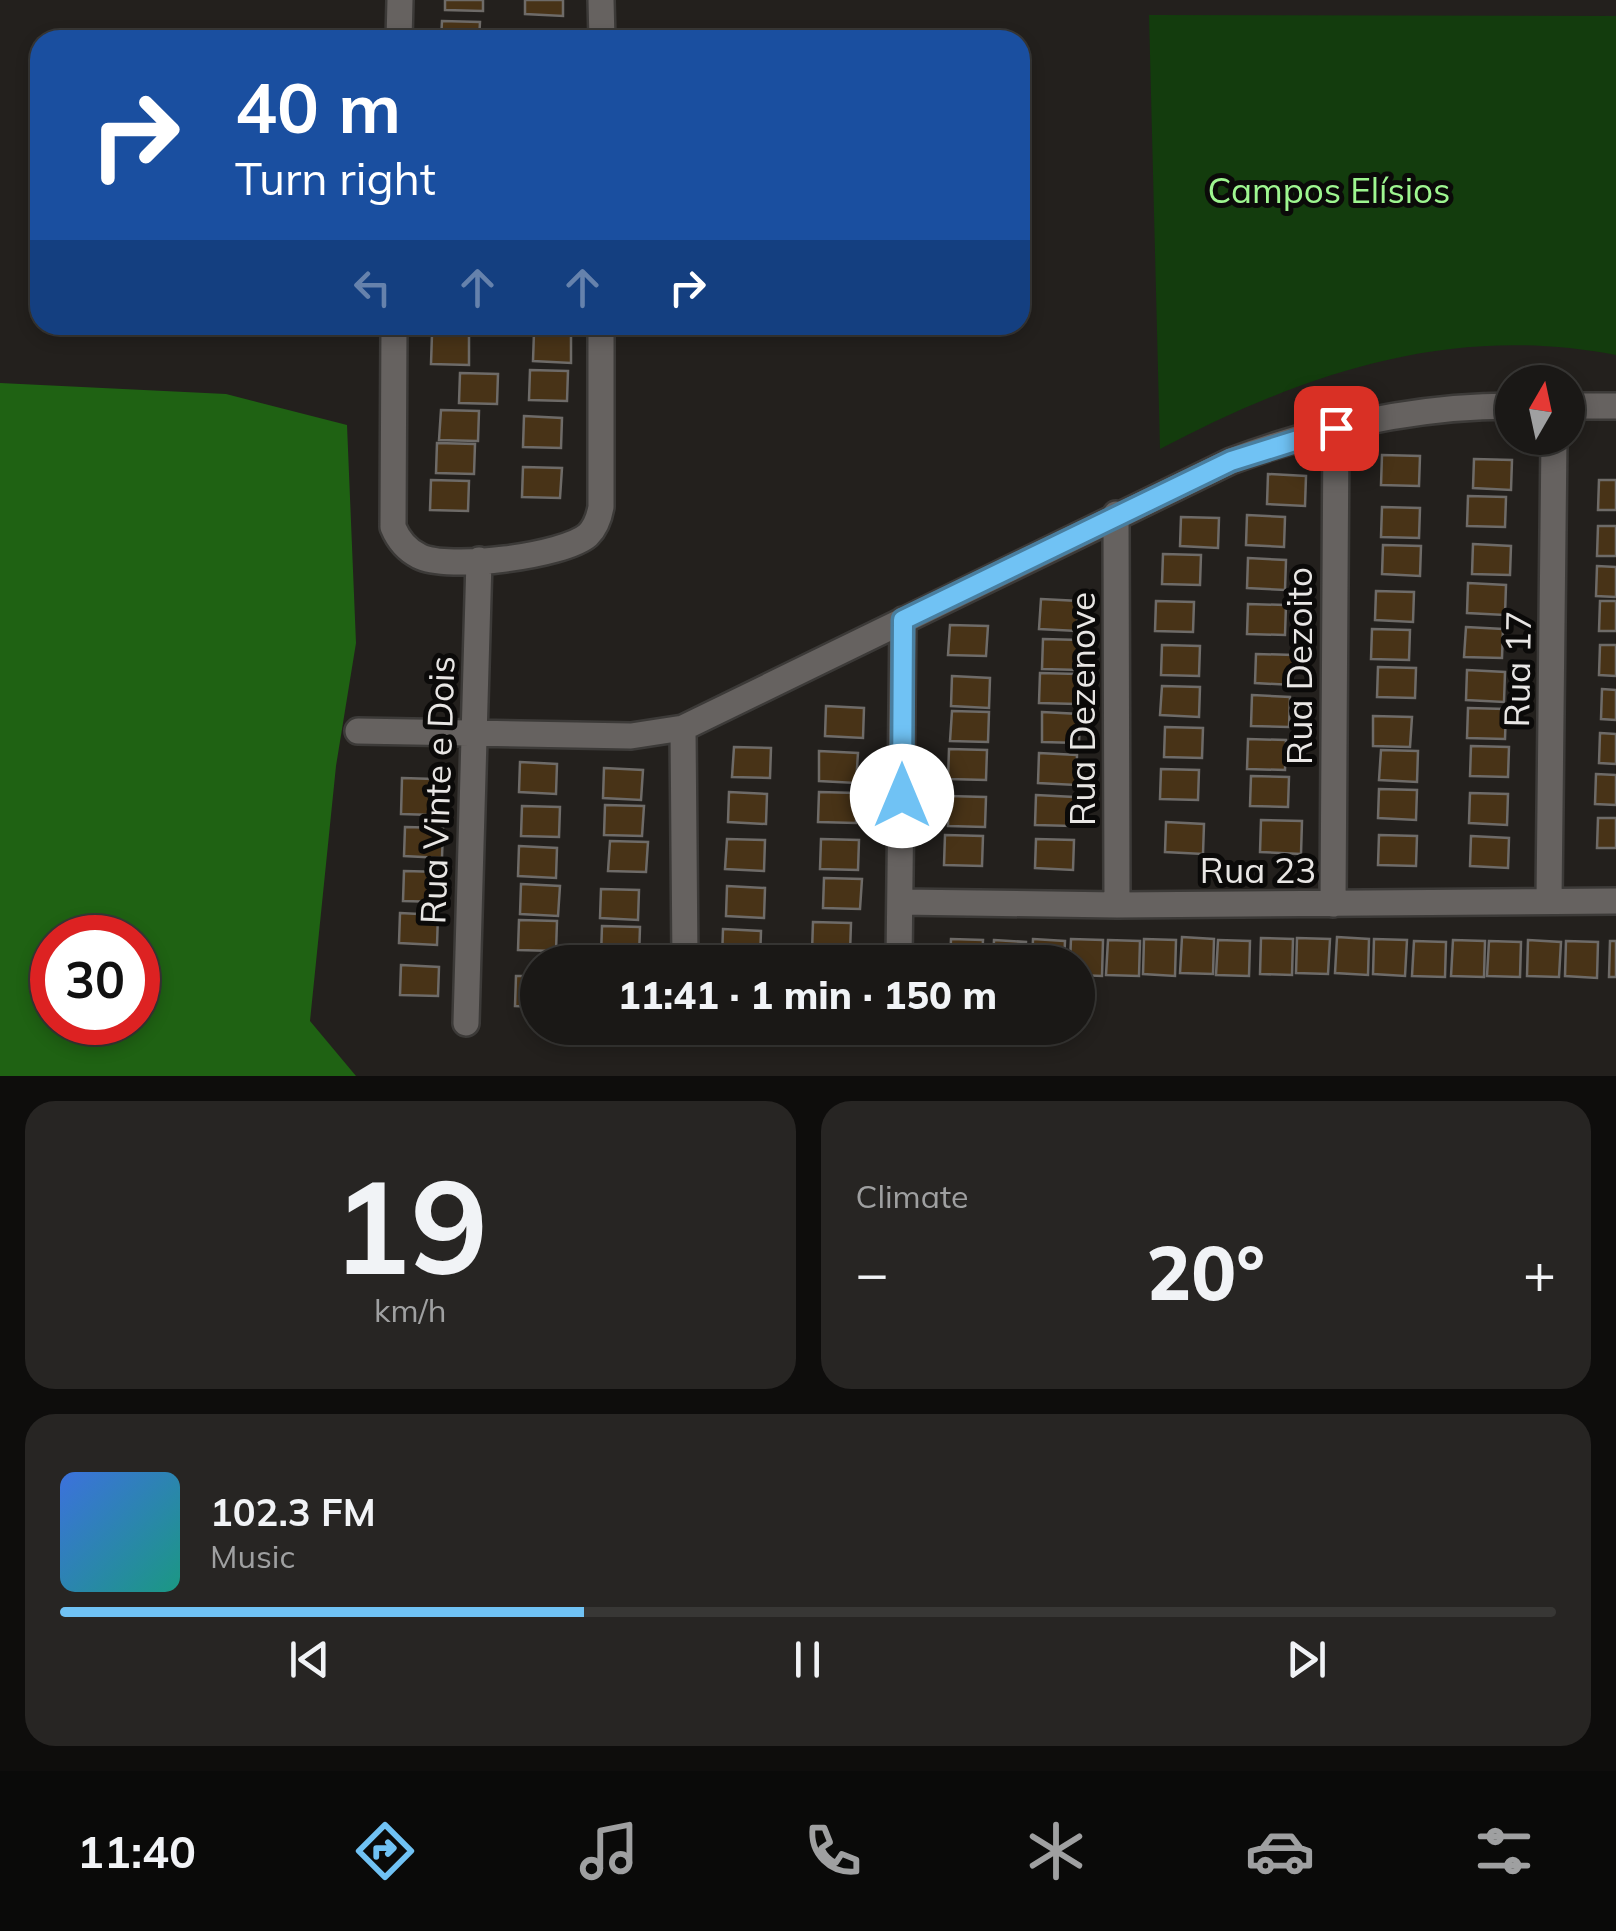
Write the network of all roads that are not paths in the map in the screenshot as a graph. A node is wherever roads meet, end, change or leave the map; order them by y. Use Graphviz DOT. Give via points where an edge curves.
graph roads {
  1 [pos="400,0"];
  2 [pos="601,0"];
  3 [pos="399,30"];
  4 [pos="602,30"];
  5 [pos="394,335"];
  6 [pos="602,335"];
  7 [pos="1585,406"];
  8 [pos="1616,406"];
  9 [pos="1495,407"];
  10 [pos="1336,428"];
  11 [pos="1554,455"];
  12 [pos="1116,514"];
  13 [pos="479,560"];
  14 [pos="903,620"];
  15 [pos="683,728"];
  16 [pos="358,731"];
  17 [pos="473,735"];
  18 [pos="1549,900"];
  19 [pos="901,902"];
  20 [pos="1616,902"];
  21 [pos="1333,904"];
  22 [pos="1118,905"];
  23 [pos="685,945"];
  24 [pos="900,945"];
  25 [pos="466,1023"];
  1 -- 3 [label="street"];
  2 -- 4 [label="street"];
  5 -- 13 [label="street" via="393,527 417,556"];
  6 -- 13 [label="street" via="596,525 560,549"];
  7 -- 8 [label="street"];
  9 -- 10 [label="street" via="1403,413"];
  10 -- 12 [label="street" via="1231,461"];
  10 -- 21 [label="street, Rua Dezoito"];
  11 -- 18 [label="street, Rua 17"];
  12 -- 14 [label="street"];
  12 -- 22 [label="street, Rua Dezenove"];
  13 -- 17 [label="street, Rua Vinte e Dois"];
  14 -- 15 [label="street"];
  14 -- 19 [label="street"];
  15 -- 17 [label="street" via="630,736"];
  15 -- 23 [label="street"];
  16 -- 17 [label="street"];
  17 -- 25 [label="street, Rua Vinte e Dois"];
  18 -- 20 [label="street, Rua 23"];
  18 -- 21 [label="street, Rua 23"];
  19 -- 22 [label="street, Rua 23"];
  19 -- 24 [label="street"];
  21 -- 22 [label="street, Rua 23"];
}
